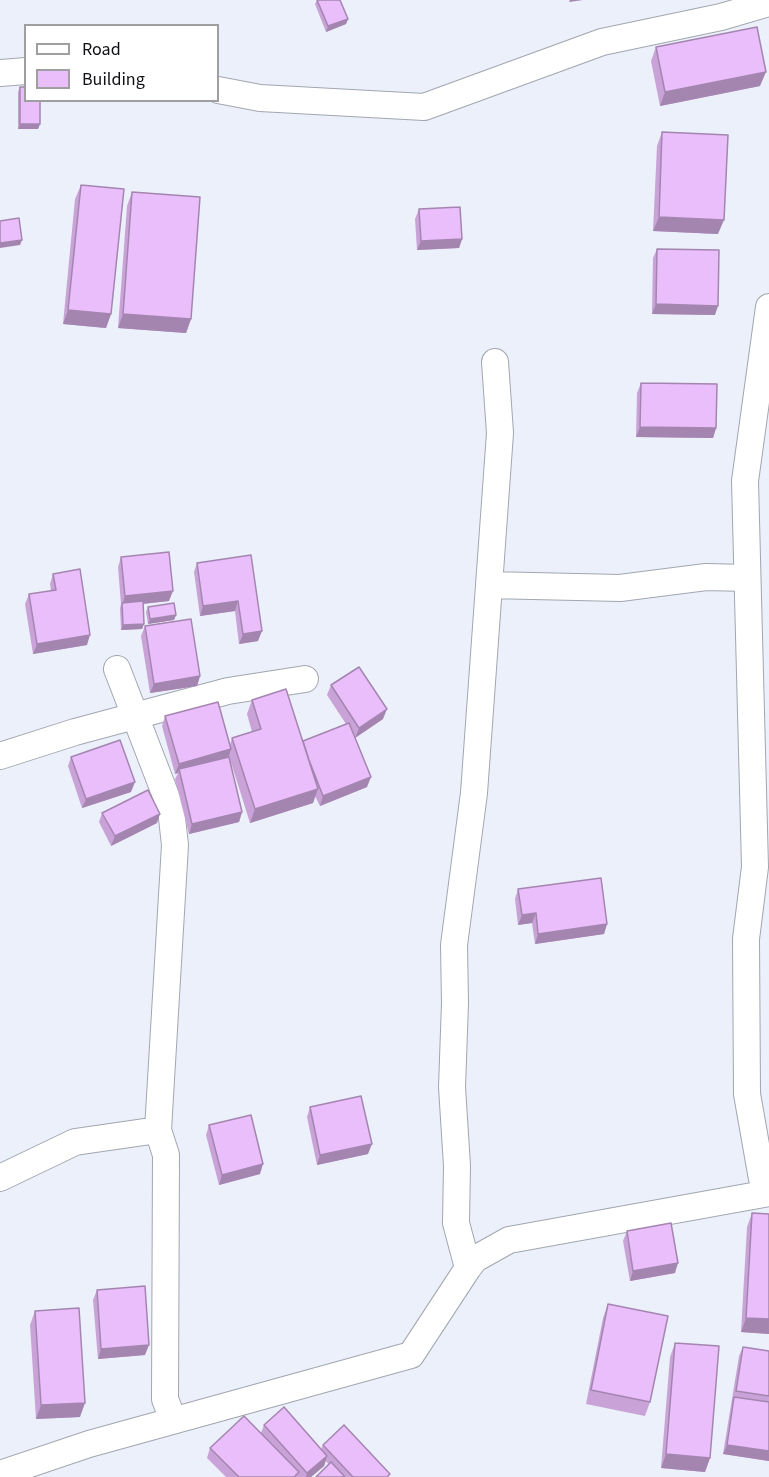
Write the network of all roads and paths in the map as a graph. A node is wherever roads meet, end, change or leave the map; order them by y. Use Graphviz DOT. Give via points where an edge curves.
graph roads {
  1 [pos="769,3"];
  2 [pos="24,71"];
  3 [pos="0,73"];
  4 [pos="219,90"];
  5 [pos="769,307"];
  6 [pos="495,362"];
  7 [pos="747,578"];
  8 [pos="489,585"];
  9 [pos="117,669"];
  10 [pos="305,679"];
  11 [pos="135,717"];
  12 [pos="0,756"];
  13 [pos="158,1130"];
  14 [pos="0,1178"];
  15 [pos="769,1193"];
  16 [pos="468,1268"];
  17 [pos="173,1420"];
  18 [pos="0,1474"];
  1 -- 4 [label="street" via="602,42 424,107 260,98"];
  2 -- 3 [label="street"];
  5 -- 7 [label="street" via="745,481"];
  6 -- 8 [label="street" via="500,433"];
  7 -- 8 [label="street" via="706,577 620,588"];
  7 -- 15 [label="street" via="755,867 746,939 747,1094 762,1179"];
  8 -- 16 [label="street" via="474,793 454,945 452,1087 456,1223"];
  9 -- 11 [label="street"];
  10 -- 11 [label="street" via="228,691"];
  11 -- 12 [label="street"];
  11 -- 13 [label="street" via="171,809 175,845"];
  13 -- 14 [label="street" via="75,1142"];
  13 -- 17 [label="street" via="166,1155 165,1399"];
  15 -- 16 [label="street" via="509,1240 475,1259"];
  16 -- 17 [label="street" via="411,1355"];
  17 -- 18 [label="street"];
}
